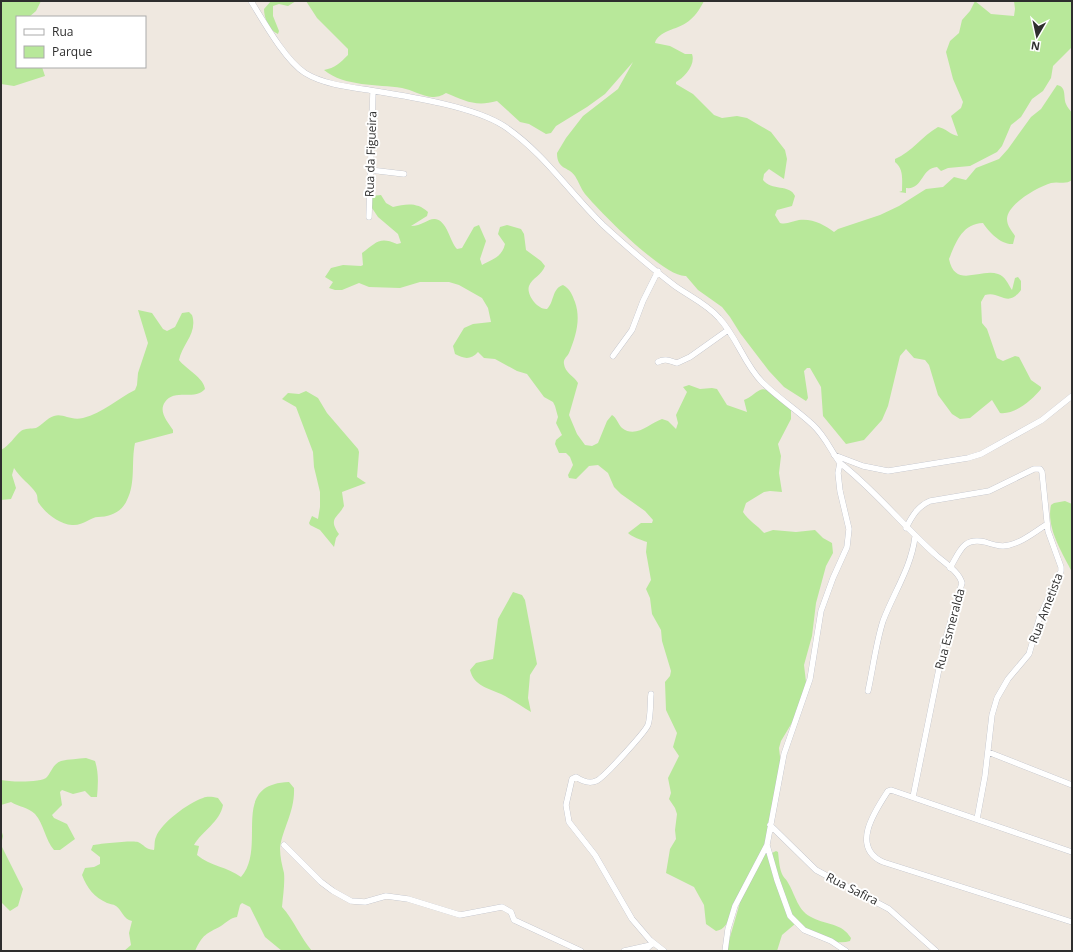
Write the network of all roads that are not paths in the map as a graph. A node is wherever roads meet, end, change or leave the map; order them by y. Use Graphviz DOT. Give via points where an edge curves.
graph roads {
  1 [pos="251,1"];
  2 [pos="373,91"];
  3 [pos="370,170"];
  4 [pos="404,174"];
  5 [pos="369,217"];
  6 [pos="658,271"];
  7 [pos="728,330"];
  8 [pos="613,356"];
  9 [pos="658,362"];
  10 [pos="1072,396"];
  11 [pos="834,455"];
  12 [pos="840,463"];
  13 [pos="1047,524"];
  14 [pos="906,528"];
  15 [pos="915,537"];
  16 [pos="950,568"];
  17 [pos="868,691"];
  18 [pos="651,694"];
  19 [pos="988,752"];
  20 [pos="1072,785"];
  21 [pos="913,797"];
  22 [pos="977,819"];
  23 [pos="770,825"];
  24 [pos="284,844"];
  25 [pos="767,845"];
  26 [pos="1072,852"];
  27 [pos="1072,922"];
  28 [pos="653,944"];
  29 [pos="581,951"];
  30 [pos="624,951"];
  31 [pos="644,951"];
  32 [pos="664,951"];
  33 [pos="725,951"];
  34 [pos="845,951"];
  35 [pos="936,951"];
  1 -- 2 [label="street, Rua Esmeralda" via="270,31 303,72 324,81"];
  2 -- 3 [label="street, Rua da Figueira"];
  2 -- 6 [label="street, Rua Esmeralda" via="491,118 537,152 604,225"];
  3 -- 4 [label="street"];
  3 -- 5 [label="street, Rua da Figueira"];
  6 -- 7 [label="street, Rua Esmeralda" via="719,317"];
  6 -- 8 [label="street" via="642,301 632,330"];
  7 -- 9 [label="street" via="690,358 677,363 669,360"];
  7 -- 11 [label="street, Rua Esmeralda" via="762,383 814,426"];
  10 -- 11 [label="street" via="1042,420 981,454 968,458 888,471 863,466"];
  11 -- 12 [label="street, Rua Esmeralda"];
  12 -- 14 [label="street, Rua Esmeralda"];
  12 -- 23 [label="street" via="840,491 849,529 847,547 821,611 810,680 784,754"];
  13 -- 14 [label="street, Rua Ametista" via="1044,477 1038,468 1024,472 989,491 924,503 912,516"];
  13 -- 16 [label="street" via="1032,534 1004,546 977,540 969,541 963,546"];
  13 -- 19 [label="street, Rua Ametista" via="1061,573 1040,616 1029,654 1008,679 997,698 992,715"];
  14 -- 15 [label="street, Rua Esmeralda"];
  15 -- 16 [label="street, Rua Esmeralda"];
  15 -- 17 [label="street" via="913,554 883,622"];
  16 -- 21 [label="street, Rua Esmeralda" via="962,579 962,586 944,644"];
  18 -- 28 [label="street" via="648,724 642,734 608,769 602,779 584,782 576,777 572,779 566,805 571,826 595,855 632,919"];
  19 -- 20 [label="street"];
  19 -- 22 [label="street, Rua Ametista"];
  21 -- 22 [label="street"];
  21 -- 27 [label="street" via="889,790 872,817 867,842 869,850 877,858"];
  22 -- 26 [label="street"];
  23 -- 25 [label="street"];
  23 -- 35 [label="street, Rua Safira" via="816,870 883,904"];
  24 -- 29 [label="street" via="321,882 333,892 351,901 365,902 386,896 408,899 460,915 502,907 511,912 514,920"];
  25 -- 33 [label="street" via="736,906 728,929"];
  25 -- 34 [label="street" via="790,916 804,930 831,941"];
  28 -- 30 [label="street"];
  28 -- 31 [label="street"];
  28 -- 32 [label="street"];
}
